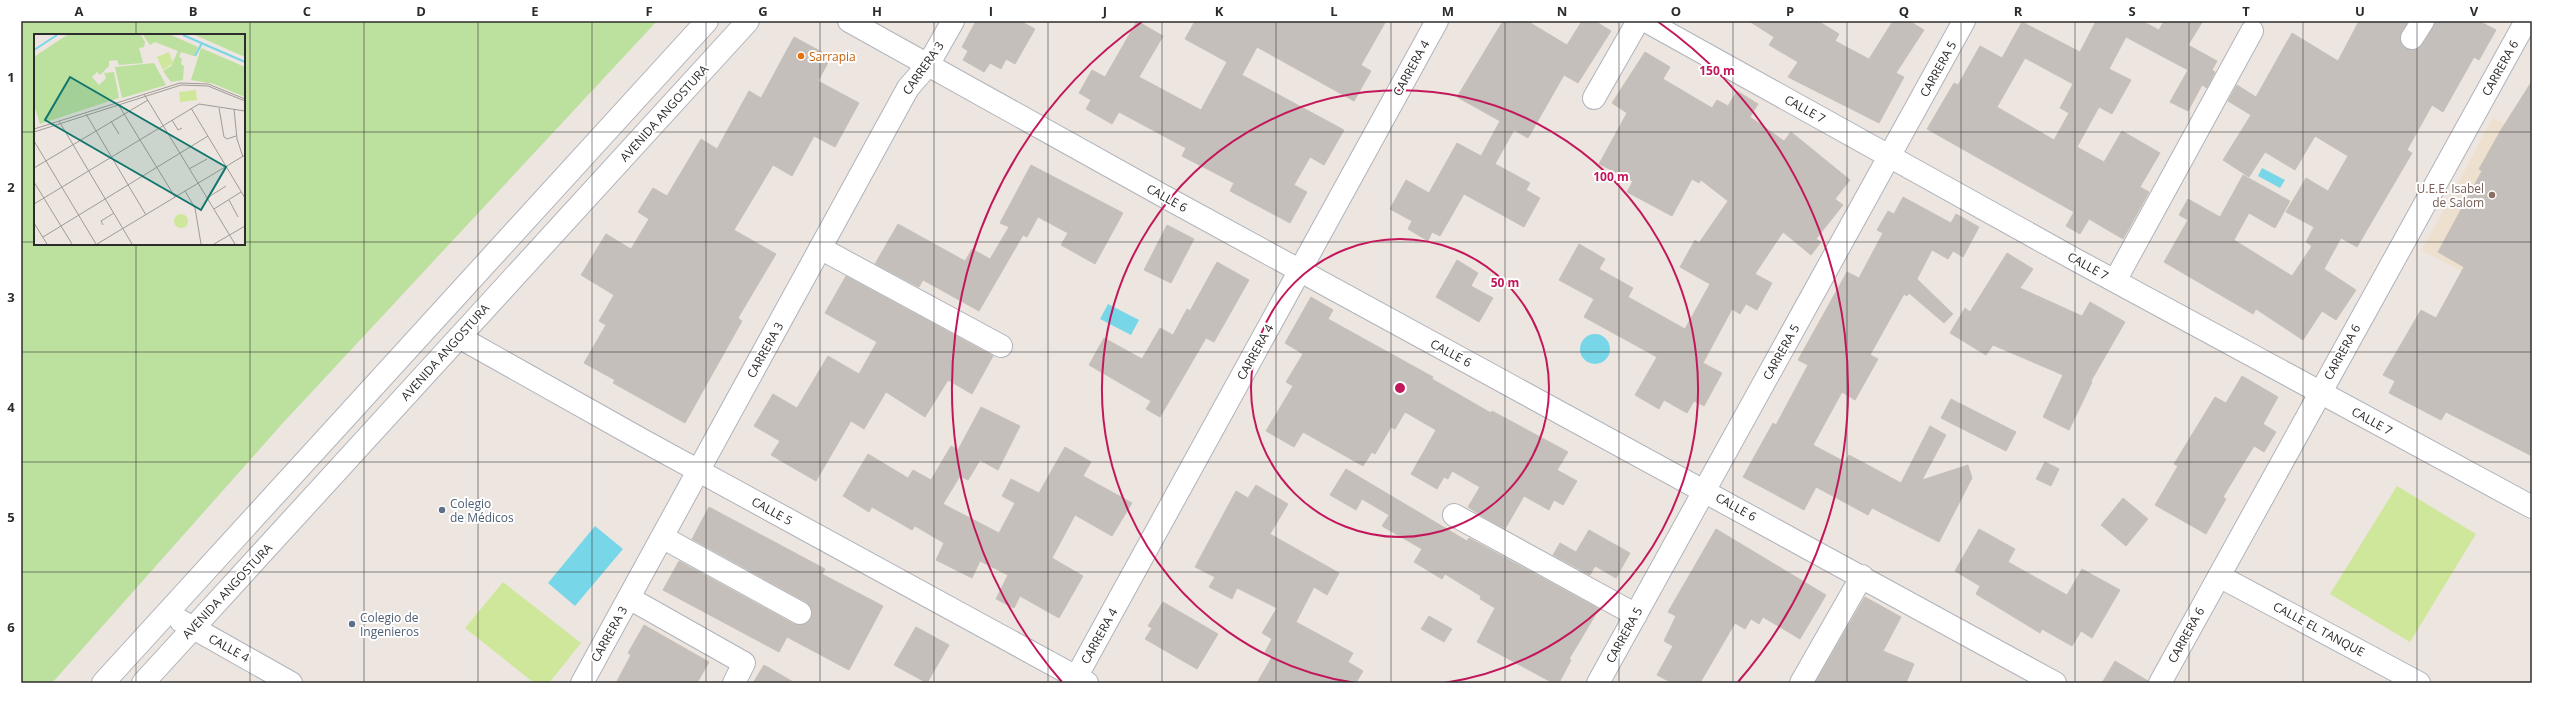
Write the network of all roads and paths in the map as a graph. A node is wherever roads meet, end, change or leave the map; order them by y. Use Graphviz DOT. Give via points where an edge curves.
graph roads {
  1 [pos="707,21"];
  2 [pos="748,21"];
  3 [pos="849,21"];
  4 [pos="953,21"];
  5 [pos="1437,21"];
  6 [pos="1638,21"];
  7 [pos="1646,21"];
  8 [pos="1964,21"];
  9 [pos="2526,21"];
  10 [pos="2252,31"];
  11 [pos="928,65"];
  12 [pos="1594,98"];
  13 [pos="1890,156"];
  14 [pos="820,248"];
  15 [pos="1300,271"];
  16 [pos="2115,281"];
  17 [pos="459,337"];
  18 [pos="1001,346"];
  19 [pos="2320,392"];
  20 [pos="698,471"];
  21 [pos="1705,490"];
  22 [pos="2532,508"];
  23 [pos="1454,515"];
  24 [pos="662,537"];
  25 [pos="1862,576"];
  26 [pos="2219,576"];
  27 [pos="629,598"];
  28 [pos="800,612"];
  29 [pos="167,613"];
  30 [pos="1636,614"];
  31 [pos="193,628"];
  32 [pos="1079,681"];
  33 [pos="103,683"];
  34 [pos="143,683"];
  35 [pos="291,683"];
  36 [pos="582,683"];
  37 [pos="734,683"];
  38 [pos="1598,683"];
  39 [pos="1802,683"];
  40 [pos="2055,683"];
  41 [pos="2160,683"];
  42 [pos="2419,683"];
  1 -- 29 [label="street"];
  2 -- 17 [label="street, AVENIDA ANGOSTURA"];
  3 -- 11 [label="street, CALLE 6"];
  4 -- 11 [label="street, CARRERA 3"];
  5 -- 15 [label="street, CARRERA 4"];
  6 -- 12 [label="street"];
  7 -- 13 [label="street, CALLE 7"];
  8 -- 13 [label="street, CARRERA 5"];
  9 -- 19 [label="street, CARRERA 6"];
  10 -- 16 [label="street"];
  11 -- 14 [label="street, CARRERA 3" via="908,88"];
  11 -- 15 [label="street, CALLE 6"];
  13 -- 16 [label="street, CALLE 7"];
  13 -- 21 [label="street, CARRERA 5"];
  14 -- 18 [label="street"];
  14 -- 20 [label="street, CARRERA 3"];
  15 -- 21 [label="street, CALLE 6"];
  15 -- 32 [label="street, CARRERA 4"];
  16 -- 19 [label="street, CALLE 7"];
  17 -- 20 [label="street, CALLE 5"];
  17 -- 31 [label="street, AVENIDA ANGOSTURA"];
  19 -- 22 [label="street, CALLE 7"];
  19 -- 26 [label="street, CARRERA 6"];
  20 -- 24 [label="street, CARRERA 3"];
  20 -- 32 [label="street, CALLE 5"];
  21 -- 25 [label="street, CALLE 6"];
  21 -- 30 [label="street, CARRERA 5"];
  23 -- 30 [label="street"];
  24 -- 27 [label="street, CARRERA 3"];
  24 -- 28 [label="street"];
  25 -- 39 [label="street"];
  25 -- 40 [label="street, CALLE 6"];
  26 -- 41 [label="street, CARRERA 6"];
  26 -- 42 [label="street, CALLE EL TANQUE"];
  27 -- 36 [label="street, CARRERA 3"];
  27 -- 37 [label="street" via="744,663"];
  29 -- 31 [label="street, CALLE 4"];
  29 -- 33 [label="street"];
  30 -- 38 [label="street, CARRERA 5"];
  31 -- 34 [label="street, AVENIDA ANGOSTURA"];
  31 -- 35 [label="street, CALLE 4"];
}
